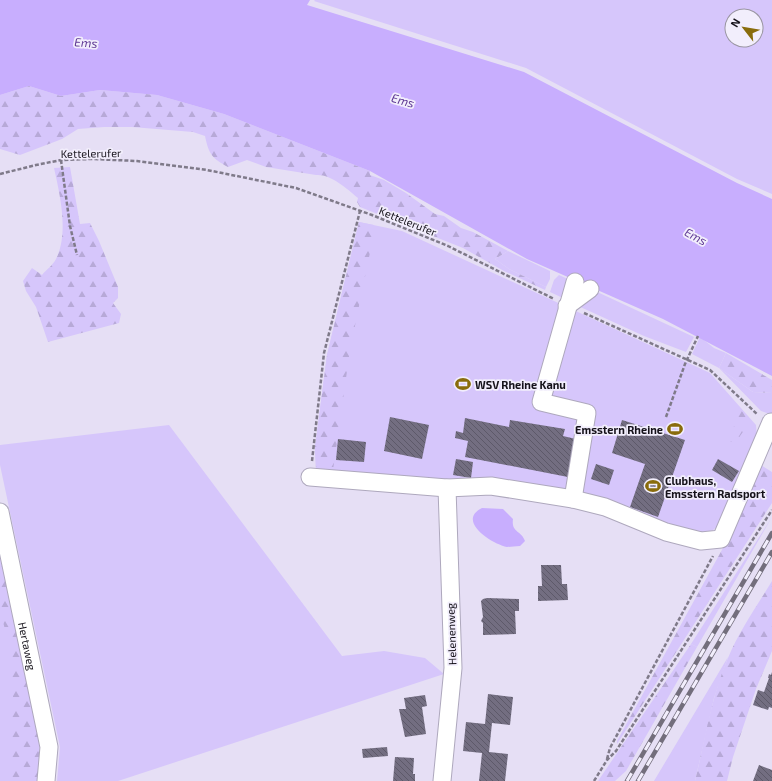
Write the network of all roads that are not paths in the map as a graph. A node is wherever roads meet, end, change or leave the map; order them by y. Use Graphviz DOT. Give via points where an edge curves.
graph roads {
  1 [pos="582,286"];
  2 [pos="771,422"];
  3 [pos="310,477"];
  4 [pos="447,488"];
  5 [pos="573,499"];
  6 [pos="0,512"];
  7 [pos="46,781"];
  8 [pos="442,781"];
  1 -- 5 [label="street" via="567,306 541,402 587,413"];
  2 -- 5 [label="street" via="721,538 701,541 666,532 605,507"];
  3 -- 4 [label="street"];
  4 -- 5 [label="street" via="491,486"];
  4 -- 8 [label="street, Helenenweg" via="453,668"];
  6 -- 7 [label="street, Hertaweg" via="50,747"];
}
